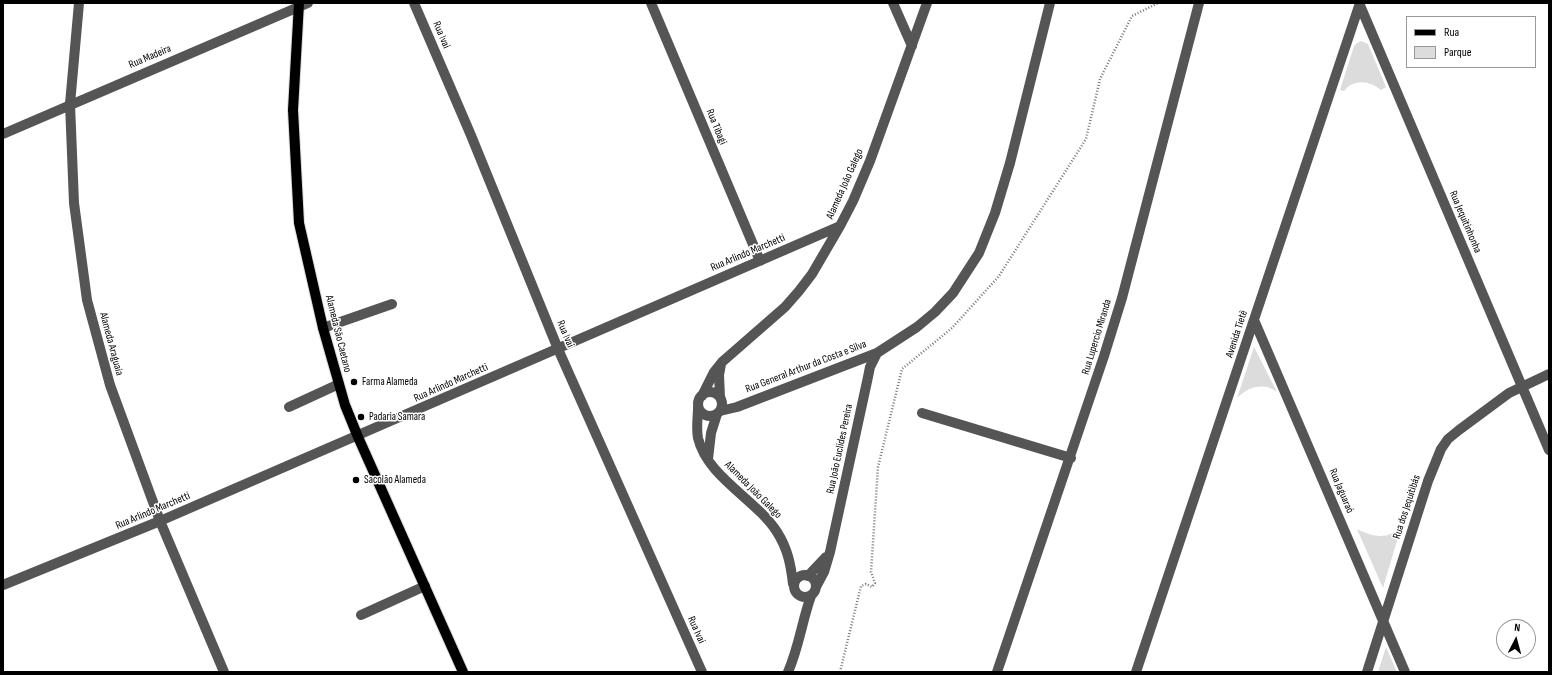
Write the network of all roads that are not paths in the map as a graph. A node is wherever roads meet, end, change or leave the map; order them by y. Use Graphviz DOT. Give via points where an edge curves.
graph roads {
  1 [pos="80,3"];
  2 [pos="414,3"];
  3 [pos="651,3"];
  4 [pos="893,3"];
  5 [pos="927,3"];
  6 [pos="1050,3"];
  7 [pos="1199,3"];
  8 [pos="1360,3"];
  9 [pos="302,4"];
  10 [pos="912,46"];
  11 [pos="70,104"];
  12 [pos="3,134"];
  13 [pos="840,226"];
  14 [pos="760,261"];
  15 [pos="392,304"];
  16 [pos="1254,320"];
  17 [pos="323,328"];
  18 [pos="558,349"];
  19 [pos="877,353"];
  20 [pos="722,362"];
  21 [pos="1549,374"];
  22 [pos="339,384"];
  23 [pos="1522,386"];
  24 [pos="702,396"];
  25 [pos="721,399"];
  26 [pos="744,404"];
  27 [pos="289,407"];
  28 [pos="698,407"];
  29 [pos="719,413"];
  30 [pos="922,413"];
  31 [pos="358,437"];
  32 [pos="1549,450"];
  33 [pos="1071,458"];
  34 [pos="708,459"];
  35 [pos="160,521"];
  36 [pos="830,552"];
  37 [pos="790,560"];
  38 [pos="806,576"];
  39 [pos="793,584"];
  40 [pos="3,585"];
  41 [pos="425,586"];
  42 [pos="813,591"];
  43 [pos="797,595"];
  44 [pos="361,615"];
  45 [pos="1384,621"];
  46 [pos="802,622"];
  47 [pos="700,671"];
  48 [pos="224,672"];
  49 [pos="463,672"];
  50 [pos="788,672"];
  51 [pos="997,672"];
  52 [pos="1136,672"];
  53 [pos="1367,672"];
  54 [pos="1406,672"];
  1 -- 11 [label="street, Alameda Araguaia"];
  2 -- 18 [label="street, Rua Ivai"];
  3 -- 14 [label="street, Rua Tibagi"];
  4 -- 10 [label="street"];
  5 -- 10 [label="street, Alameda João Galego"];
  6 -- 19 [label="street, Rua General Arthur da Costa e Silva" via="1010,163 995,213 979,253 953,293 935,312"];
  7 -- 33 [label="street, Rua Lupercio Miranda" via="1122,298"];
  8 -- 16 [label="street, Avenida Tietê"];
  8 -- 23 [label="street, Rua Jequitinhonha"];
  9 -- 11 [label="street, Rua Madeira"];
  9 -- 17 [label="main road, Alameda São Caetano" via="293,110 299,223"];
  10 -- 13 [label="street, Alameda João Galego" via="870,160"];
  11 -- 12 [label="street, Rua Madeira"];
  11 -- 35 [label="street, Alameda Araguaia" via="74,203 87,300 110,385"];
  13 -- 14 [label="street, Rua Arlindo Marchetti"];
  13 -- 20 [label="street, Alameda João Galego" via="799,291 785,307"];
  14 -- 18 [label="street, Rua Arlindo Marchetti"];
  15 -- 17 [label="street"];
  16 -- 45 [label="street, Rua Jaguaraó"];
  16 -- 52 [label="street, Avenida Tietê"];
  17 -- 22 [label="main road, Alameda São Caetano"];
  18 -- 31 [label="street, Rua Arlindo Marchetti"];
  18 -- 47 [label="street, Rua Ivai"];
  19 -- 26 [label="street, Rua General Arthur da Costa e Silva"];
  19 -- 36 [label="street, Rua João Euclides Pereira" via="870,367"];
  20 -- 24 [label="street, Alameda João Galego"];
  20 -- 25 [label="street, Alameda João Galego" via="719,375"];
  21 -- 23 [label="street, Rua dos Jequitibás"];
  22 -- 27 [label="street"];
  22 -- 31 [label="main road, Alameda São Caetano"];
  23 -- 32 [label="street, Rua Jequitinhonha"];
  23 -- 45 [label="street, Rua dos Jequitibás" via="1509,392 1459,430 1441,449 1428,481"];
  24 -- 25 [label="street" via="709,392 717,394"];
  24 -- 28 [label="street, Alameda João Galego"];
  25 -- 26 [label="street, Rua General Arthur da Costa e Silva"];
  25 -- 29 [label="street, Alameda João Galego"];
  26 -- 29 [label="street, Rua General Arthur da Costa e Silva"];
  28 -- 29 [label="street" via="707,416"];
  28 -- 34 [label="street, Alameda João Galego" via="699,438"];
  29 -- 34 [label="street, Alameda João Galego" via="711,433"];
  30 -- 33 [label="street"];
  31 -- 35 [label="street, Rua Arlindo Marchetti"];
  31 -- 41 [label="main road, Alameda São Caetano"];
  33 -- 51 [label="street, Rua Lupercio Miranda"];
  34 -- 37 [label="street, Alameda João Galego" via="769,521"];
  35 -- 40 [label="street, Rua Arlindo Marchetti"];
  35 -- 48 [label="street, Alameda Araguaia"];
  36 -- 38 [label="street"];
  36 -- 42 [label="street, Rua João Euclides Pereira" via="824,572"];
  37 -- 38 [label="street, Alameda João Galego"];
  37 -- 39 [label="street, Alameda João Galego"];
  38 -- 39 [label="street" via="798,578"];
  38 -- 42 [label="street, Alameda João Galego" via="813,579"];
  39 -- 43 [label="street, Alameda João Galego"];
  41 -- 44 [label="street"];
  41 -- 49 [label="main road, Alameda São Caetano"];
  42 -- 43 [label="street" via="804,598"];
  42 -- 46 [label="street, Alameda João Galego"];
  43 -- 46 [label="street, Alameda João Galego"];
  45 -- 53 [label="street, Rua dos Jequitibás"];
  45 -- 54 [label="street, Rua Jaguaraó"];
  46 -- 50 [label="street, Alameda João Galego" via="798,647"];
}
